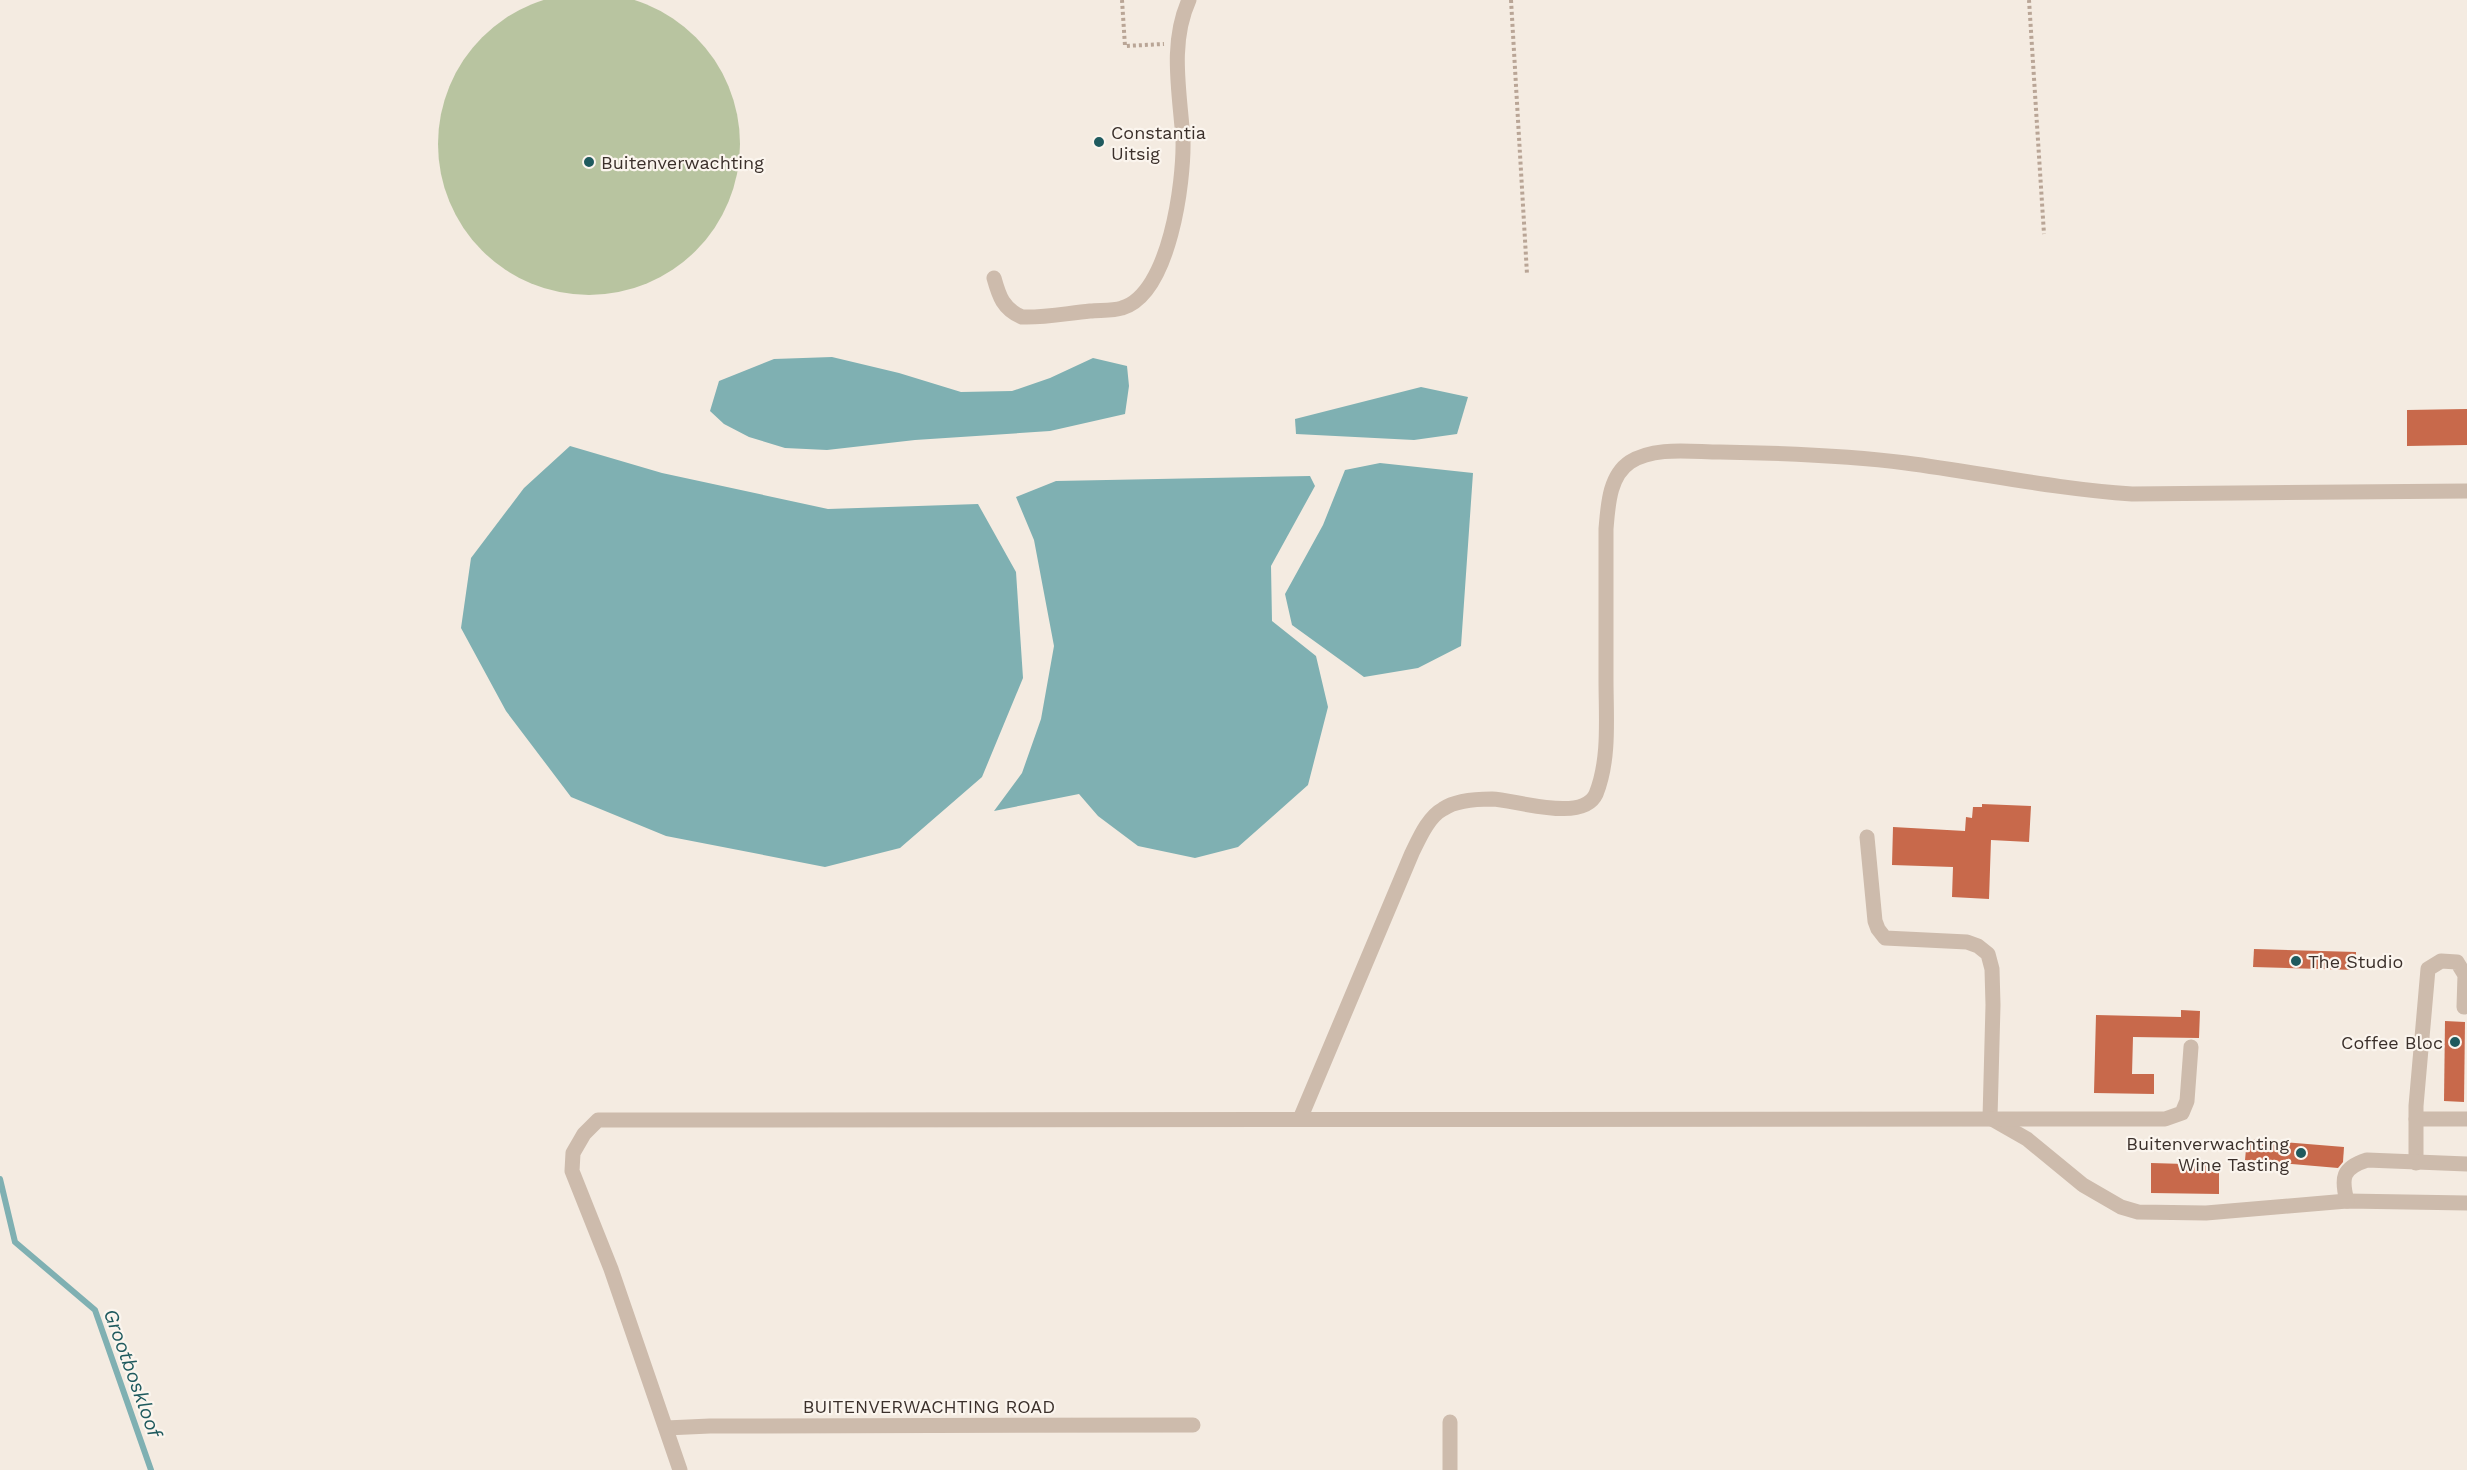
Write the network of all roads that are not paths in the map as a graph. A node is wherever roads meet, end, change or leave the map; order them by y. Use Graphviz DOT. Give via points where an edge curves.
graph roads {
  1 [pos="1189,0"];
  2 [pos="994,278"];
  3 [pos="2467,491"];
  4 [pos="1867,837"];
  5 [pos="2464,1006"];
  6 [pos="2191,1047"];
  7 [pos="1990,1118"];
  8 [pos="1300,1119"];
  9 [pos="2416,1119"];
  10 [pos="2467,1119"];
  11 [pos="2416,1163"];
  12 [pos="2467,1164"];
  13 [pos="2347,1201"];
  14 [pos="2467,1203"];
  15 [pos="1450,1422"];
  16 [pos="1192,1425"];
  17 [pos="666,1428"];
  18 [pos="680,1470"];
  19 [pos="1450,1470"];
  1 -- 2 [label="street" via="1177,44 1183,140 1177,213 1163,259 1149,287 1123,308 1030,317 1014,314 1001,301"];
  3 -- 8 [label="street" via="2094,492 1906,463 1780,453 1662,452 1630,463 1619,474 1608,506 1606,744 1595,795 1589,803 1574,808 1492,799 1442,809 1412,853"];
  4 -- 7 [label="street" via="1875,921 1885,938 1966,942 1985,950 1990,958"];
  5 -- 9 [label="street" via="2465,975 2457,962 2440,961 2428,969"];
  6 -- 7 [label="street" via="2187,1101 2182,1113 2165,1119"];
  7 -- 8 [label="street"];
  7 -- 13 [label="street" via="2027,1139 2083,1185 2121,1207 2138,1212 2206,1213"];
  8 -- 17 [label="street" via="597,1120 579,1142 572,1162 576,1182"];
  9 -- 10 [label="street"];
  9 -- 11 [label="street"];
  11 -- 12 [label="street"];
  11 -- 13 [label="street" via="2367,1160 2354,1164 2342,1182"];
  13 -- 14 [label="street"];
  15 -- 19 [label="street"];
  16 -- 17 [label="street, BUITENVERWACHTING ROAD"];
  17 -- 18 [label="street"];
}
